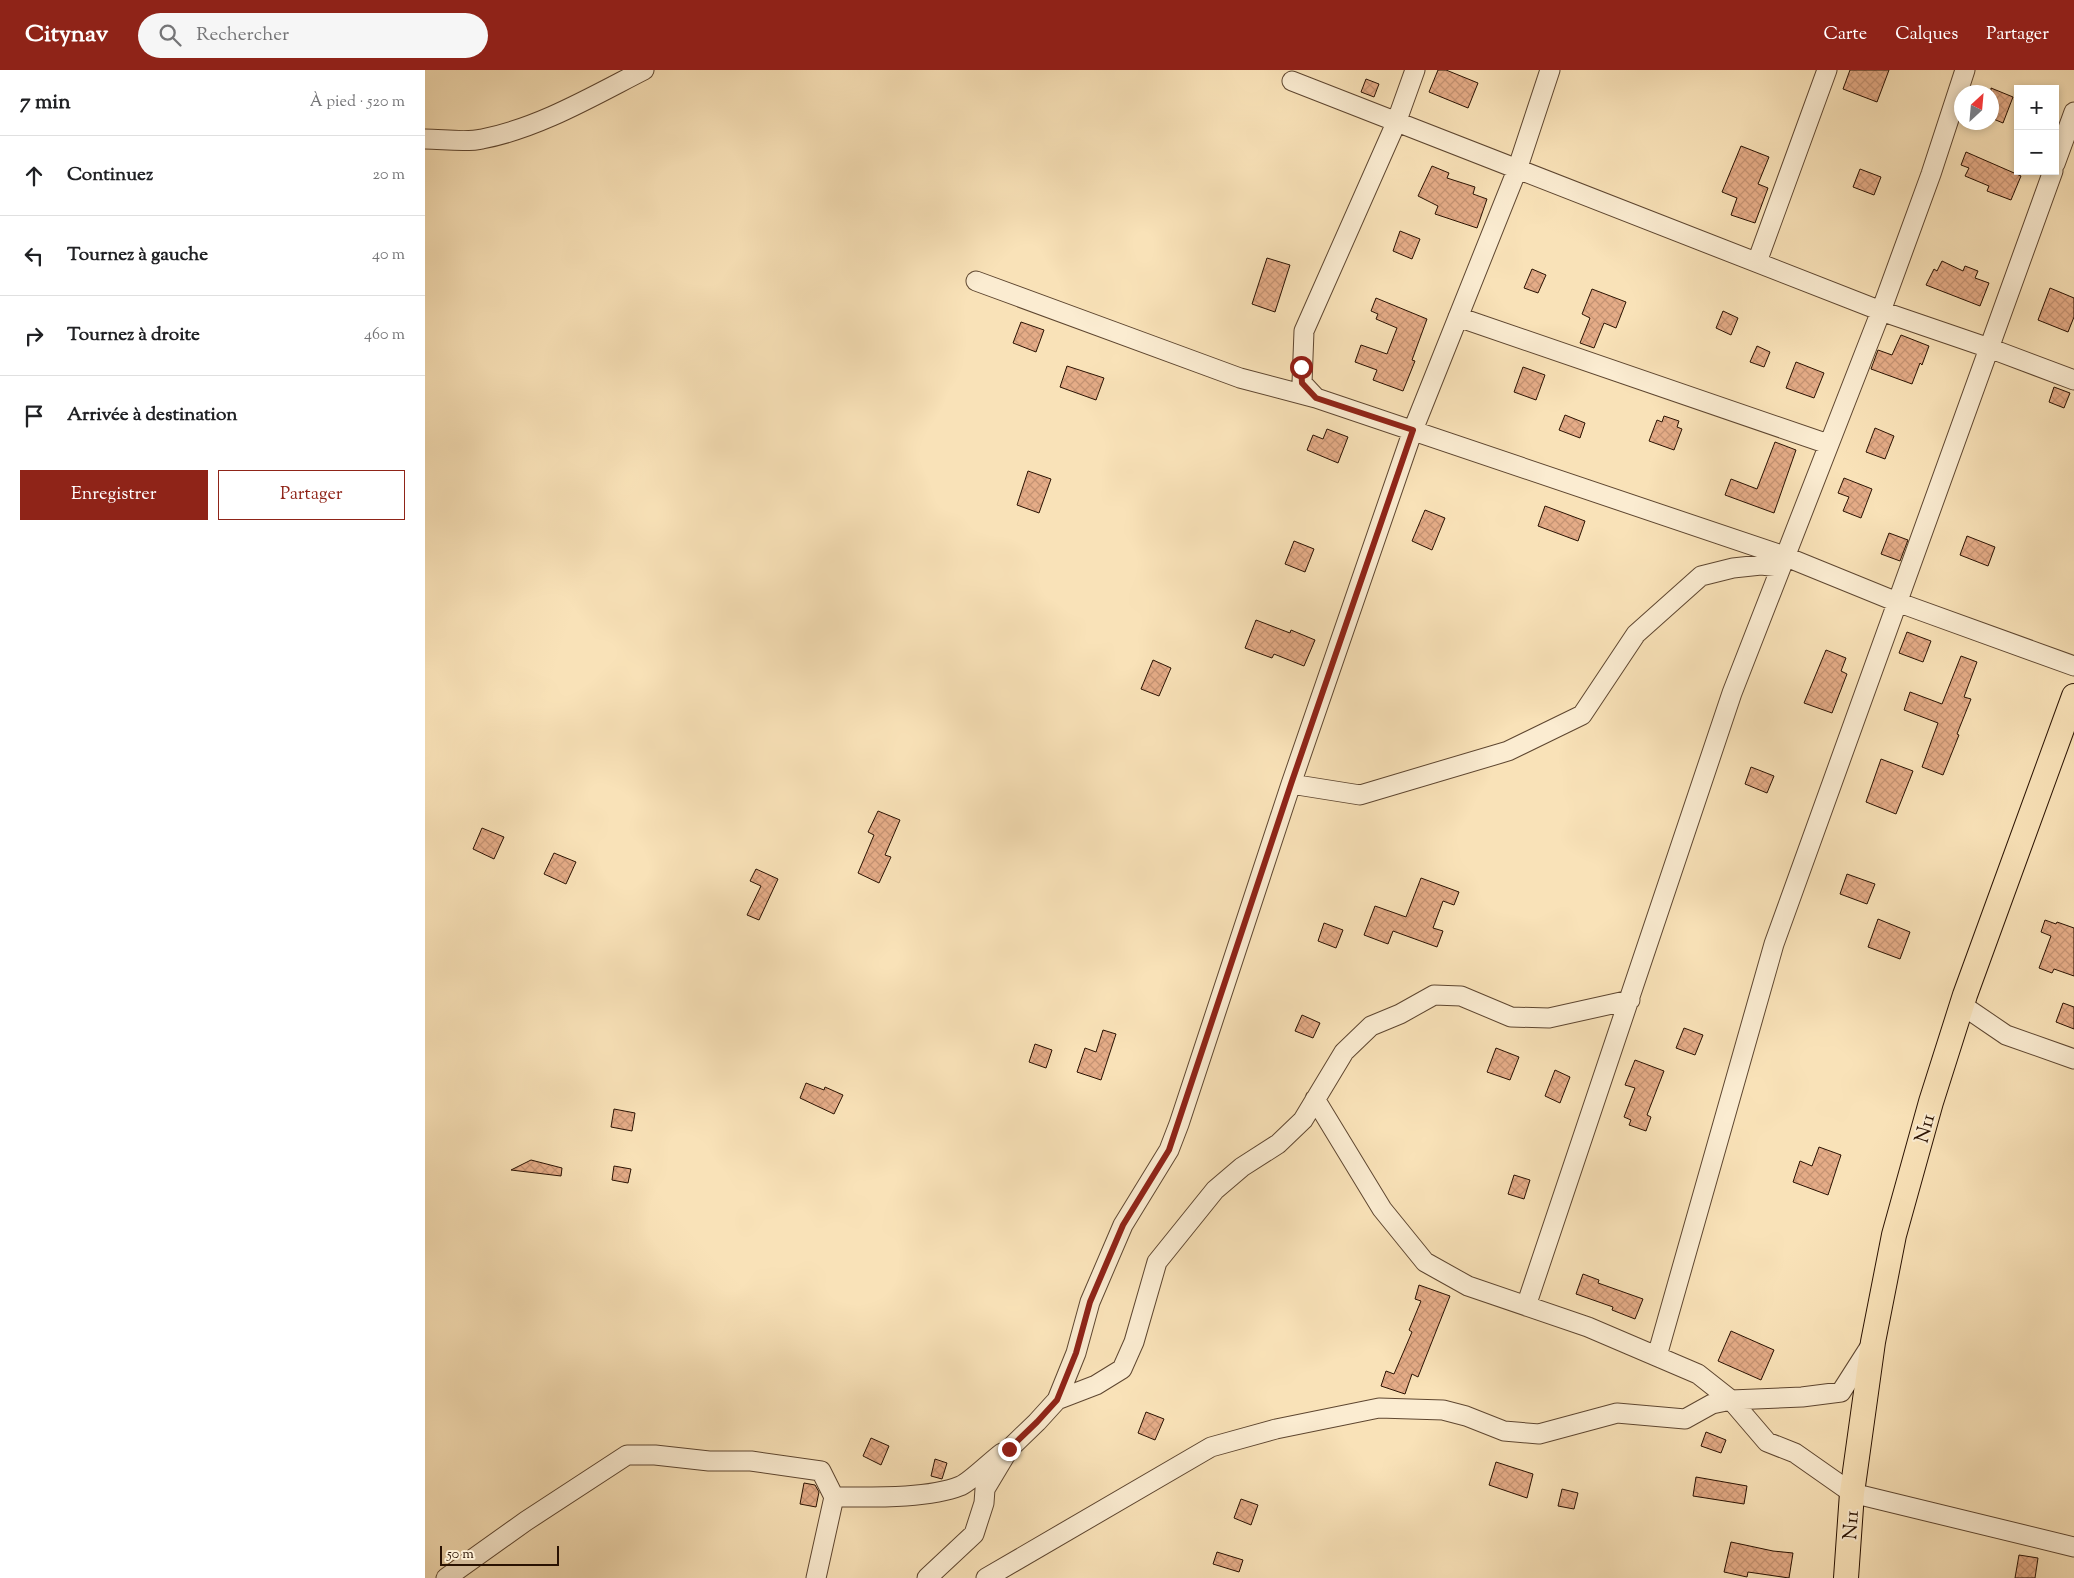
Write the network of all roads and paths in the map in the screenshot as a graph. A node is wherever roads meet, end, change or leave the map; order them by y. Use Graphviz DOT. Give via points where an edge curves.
graph roads {
  1 [pos="644,70"];
  2 [pos="1415,70"];
  3 [pos="1550,70"];
  4 [pos="1827,70"];
  5 [pos="1965,70"];
  6 [pos="1292,81"];
  7 [pos="2074,112"];
  8 [pos="1395,122"];
  9 [pos="425,139"];
  10 [pos="2059,153"];
  11 [pos="1517,170"];
  12 [pos="2052,175"];
  13 [pos="1757,262"];
  14 [pos="975,281"];
  15 [pos="1881,311"];
  16 [pos="1458,316"];
  17 [pos="1989,348"];
  18 [pos="2074,380"];
  19 [pos="1316,398"];
  20 [pos="1413,430"];
  21 [pos="1828,444"];
  22 [pos="1782,562"];
  23 [pos="1897,602"];
  24 [pos="2074,666"];
  25 [pos="2074,696"];
  26 [pos="1291,784"];
  27 [pos="1630,1000"];
  28 [pos="1962,1005"];
  29 [pos="2074,1058"];
  30 [pos="1315,1099"];
  31 [pos="1526,1306"];
  32 [pos="1873,1342"];
  33 [pos="1657,1356"];
  34 [pos="1057,1400"];
  35 [pos="1731,1400"];
  36 [pos="1009,1449"];
  37 [pos="1852,1493"];
  38 [pos="834,1497"];
  39 [pos="2074,1547"];
  40 [pos="446,1578"];
  41 [pos="817,1578"];
  42 [pos="927,1578"];
  43 [pos="986,1578"];
  44 [pos="1847,1578"];
  1 -- 9 [label="street" via="520,128 481,140"];
  2 -- 8 [label="street"];
  3 -- 11 [label="street"];
  4 -- 13 [label="street"];
  5 -- 15 [label="street"];
  6 -- 8 [label="street"];
  7 -- 10 [label="street"];
  8 -- 11 [label="street"];
  8 -- 19 [label="street" via="1303,331 1302,383"];
  11 -- 13 [label="street"];
  11 -- 16 [label="street"];
  12 -- 17 [label="street"];
  13 -- 15 [label="street"];
  14 -- 19 [label="street" via="1240,378"];
  15 -- 17 [label="street"];
  15 -- 21 [label="street"];
  16 -- 20 [label="street"];
  16 -- 21 [label="street"];
  17 -- 18 [label="street"];
  17 -- 23 [label="street"];
  19 -- 20 [label="street"];
  20 -- 22 [label="street"];
  20 -- 26 [label="street"];
  21 -- 22 [label="street"];
  22 -- 23 [label="street"];
  22 -- 26 [label="street" via="1701,576 1636,634 1582,715 1508,751 1360,795"];
  22 -- 27 [label="street" via="1732,693"];
  23 -- 24 [label="street"];
  23 -- 33 [label="street" via="1774,944"];
  25 -- 28 [label="main road, N11"];
  26 -- 34 [label="street" via="1169,1150 1123,1225 1090,1302 1076,1353"];
  27 -- 30 [label="street" via="1549,1018 1511,1017 1461,996 1434,995 1371,1026 1344,1052"];
  27 -- 31 [label="street"];
  28 -- 29 [label="street" via="2006,1035"];
  28 -- 32 [label="main road, N11" via="1894,1235"];
  30 -- 31 [label="street" via="1382,1209 1425,1262 1468,1286"];
  30 -- 34 [label="street" via="1303,1120 1289,1135 1242,1166 1215,1190 1157,1262 1134,1342 1122,1369 1096,1385"];
  31 -- 33 [label="street"];
  32 -- 35 [label="street" via="1841,1392"];
  32 -- 37 [label="main road, N11"];
  33 -- 35 [label="street" via="1699,1374"];
  34 -- 36 [label="street"];
  35 -- 37 [label="street" via="1767,1442 1795,1454"];
  35 -- 43 [label="street" via="1712,1404 1685,1418 1617,1413 1539,1434 1504,1431 1443,1410 1379,1408 1276,1429 1211,1447"];
  36 -- 38 [label="street" via="961,1486 928,1494"];
  36 -- 42 [label="street" via="985,1489 974,1534"];
  37 -- 39 [label="street"];
  37 -- 44 [label="main road, N11"];
  38 -- 40 [label="street" via="821,1471 751,1461 627,1455"];
  38 -- 41 [label="street"];
}
